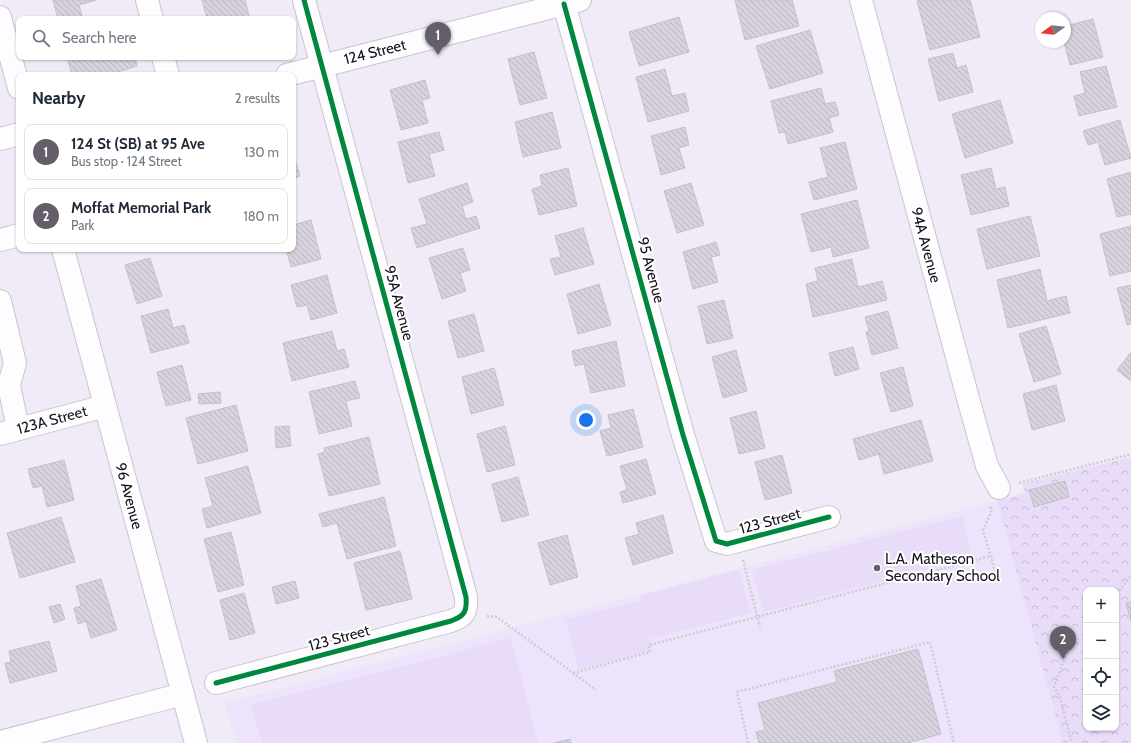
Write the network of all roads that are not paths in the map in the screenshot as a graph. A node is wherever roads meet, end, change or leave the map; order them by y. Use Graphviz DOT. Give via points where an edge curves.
graph roads {
  1 [pos="147,0"];
  2 [pos="304,0"];
  3 [pos="861,0"];
  4 [pos="572,2"];
  5 [pos="151,16"];
  6 [pos="0,17"];
  7 [pos="164,60"];
  8 [pos="322,66"];
  9 [pos="167,72"];
  10 [pos="296,73"];
  11 [pos="16,77"];
  12 [pos="16,135"];
  13 [pos="0,139"];
  14 [pos="16,236"];
  15 [pos="0,240"];
  16 [pos="64,252"];
  17 [pos="0,301"];
  18 [pos="105,406"];
  19 [pos="9,432"];
  20 [pos="1001,492"];
  21 [pos="829,517"];
  22 [pos="716,541"];
  23 [pos="465,612"];
  24 [pos="216,683"];
  25 [pos="183,694"];
  26 [pos="0,742"];
  27 [pos="196,743"];
  1 -- 5 [label="street"];
  2 -- 8 [label="street, 95A Avenue"];
  3 -- 20 [label="street, 94A Avenue" via="987,466"];
  4 -- 8 [label="street, 124 Street"];
  4 -- 22 [label="street, 95 Avenue" via="683,435"];
  6 -- 11 [label="street"];
  7 -- 9 [label="street"];
  8 -- 10 [label="street, 124 Street"];
  8 -- 23 [label="street, 95A Avenue" via="466,597"];
  12 -- 13 [label="street"];
  14 -- 15 [label="street"];
  16 -- 18 [label="street, 96 Avenue"];
  17 -- 19 [label="street" via="15,362 9,385"];
  18 -- 19 [label="street, 123A Street"];
  18 -- 25 [label="street, 96 Avenue"];
  21 -- 22 [label="street, 123 Street" via="727,544"];
  23 -- 24 [label="street, 123 Street" via="461,617 451,621"];
  25 -- 26 [label="street"];
  25 -- 27 [label="street, 96 Avenue"];
}
